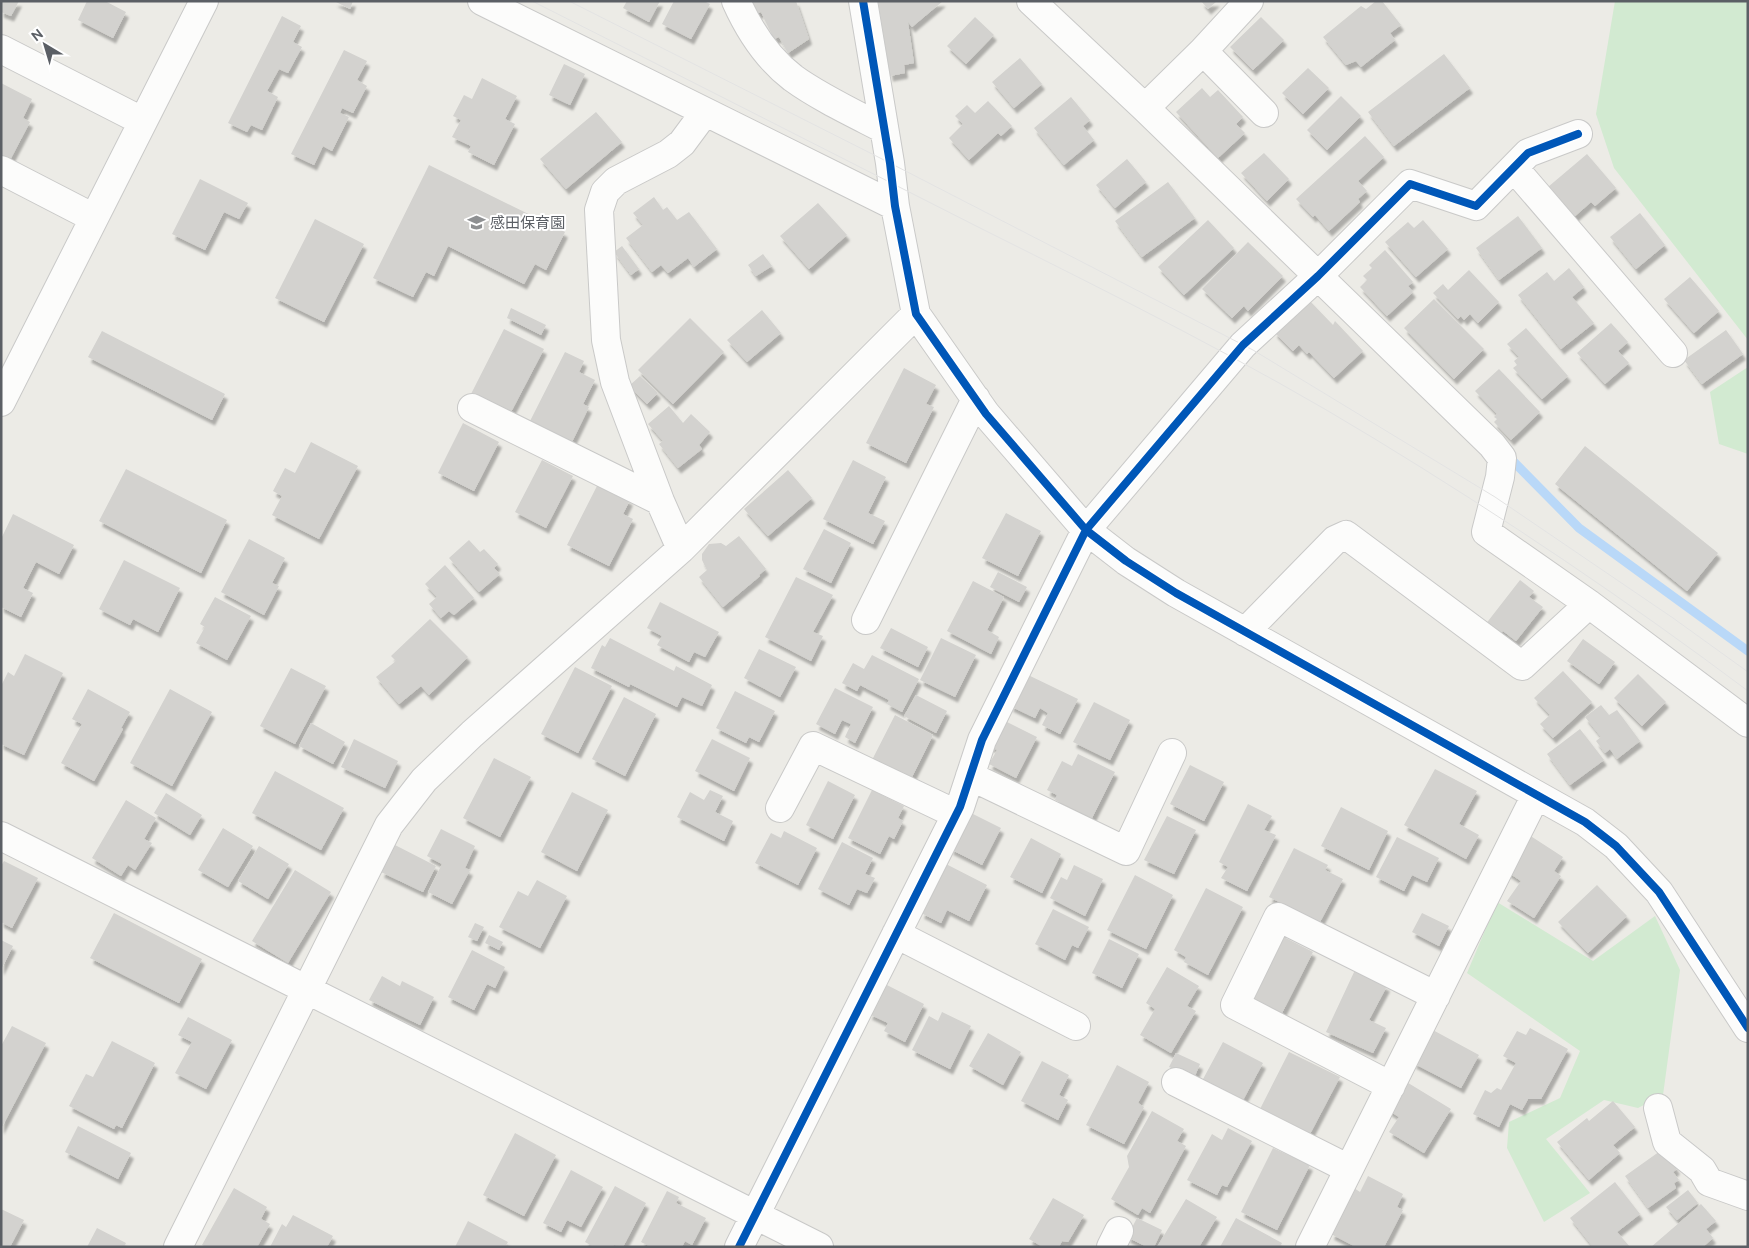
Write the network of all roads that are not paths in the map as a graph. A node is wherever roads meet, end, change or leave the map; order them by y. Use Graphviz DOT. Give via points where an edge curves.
graph roads {
  1 [pos="204,1"];
  2 [pos="482,1"];
  3 [pos="736,1"];
  4 [pos="863,1"];
  5 [pos="1031,1"];
  6 [pos="1249,1"];
  7 [pos="1,49"];
  8 [pos="1203,51"];
  9 [pos="1145,108"];
  10 [pos="705,112"];
  11 [pos="1264,112"];
  12 [pos="142,121"];
  13 [pos="884,129"];
  14 [pos="1578,134"];
  15 [pos="1514,168"];
  16 [pos="1,170"];
  17 [pos="895,206"];
  18 [pos="94,218"];
  19 [pos="1318,276"];
  20 [pos="916,314"];
  21 [pos="1673,354"];
  22 [pos="11,359"];
  23 [pos="976,399"];
  24 [pos="1,402"];
  25 [pos="472,408"];
  26 [pos="660,501"];
  27 [pos="1086,530"];
  28 [pos="681,549"];
  29 [pos="1588,604"];
  30 [pos="866,620"];
  31 [pos="1245,632"];
  32 [pos="1748,723"];
  33 [pos="1172,753"];
  34 [pos="970,776"];
  35 [pos="1536,795"];
  36 [pos="780,808"];
  37 [pos="956,814"];
  38 [pos="2,838"];
  39 [pos="896,934"];
  40 [pos="308,989"];
  41 [pos="1436,996"];
  42 [pos="1076,1026"];
  43 [pos="1748,1028"];
  44 [pos="1176,1082"];
  45 [pos="1391,1086"];
  46 [pos="1658,1108"];
  47 [pos="1349,1169"];
  48 [pos="1748,1196"];
  49 [pos="755,1215"];
  50 [pos="1315,1245"];
  51 [pos="178,1247"];
  52 [pos="739,1247"];
  53 [pos="819,1247"];
  1 -- 12 [label="street"];
  2 -- 10 [label="street"];
  3 -- 13 [label="street" via="747,25 769,54 793,77"];
  4 -- 13 [label="street"];
  5 -- 9 [label="street"];
  6 -- 8 [label="street"];
  7 -- 12 [label="street"];
  8 -- 9 [label="street"];
  8 -- 11 [label="street"];
  9 -- 19 [label="street"];
  10 -- 17 [label="street"];
  10 -- 26 [label="street" via="682,143 668,154 616,181 605,192 599,210 606,340 614,382"];
  12 -- 18 [label="street"];
  13 -- 17 [label="street"];
  14 -- 15 [label="street" via="1528,153"];
  15 -- 19 [label="street" via="1476,206 1410,184"];
  15 -- 21 [label="street"];
  16 -- 18 [label="street"];
  17 -- 20 [label="street"];
  18 -- 22 [label="street"];
  19 -- 27 [label="street" via="1243,345"];
  19 -- 29 [label="street" via="1502,458 1486,532"];
  20 -- 23 [label="street"];
  20 -- 28 [label="street"];
  22 -- 24 [label="street"];
  23 -- 27 [label="street"];
  23 -- 30 [label="street"];
  25 -- 26 [label="street"];
  26 -- 28 [label="street"];
  27 -- 31 [label="street" via="1176,593"];
  27 -- 34 [label="street" via="982,740"];
  28 -- 40 [label="street" via="424,780 390,825"];
  29 -- 31 [label="street" via="1522,666 1346,535 1335,540"];
  29 -- 32 [label="street"];
  31 -- 35 [label="street"];
  33 -- 34 [label="street" via="1126,851"];
  34 -- 37 [label="street"];
  35 -- 41 [label="street"];
  35 -- 43 [label="street" via="1585,822 1616,846 1659,892"];
  36 -- 37 [label="street" via="813,746"];
  37 -- 39 [label="street"];
  38 -- 40 [label="street"];
  39 -- 42 [label="street"];
  39 -- 49 [label="street"];
  40 -- 49 [label="street"];
  40 -- 51 [label="street"];
  41 -- 45 [label="street"];
  41 -- 45 [label="street" via="1278,917 1235,1005"];
  44 -- 47 [label="street"];
  45 -- 47 [label="street"];
  46 -- 48 [label="street" via="1667,1142 1702,1170 1709,1182"];
  47 -- 50 [label="street"];
  49 -- 52 [label="street"];
  49 -- 53 [label="street"];
}
